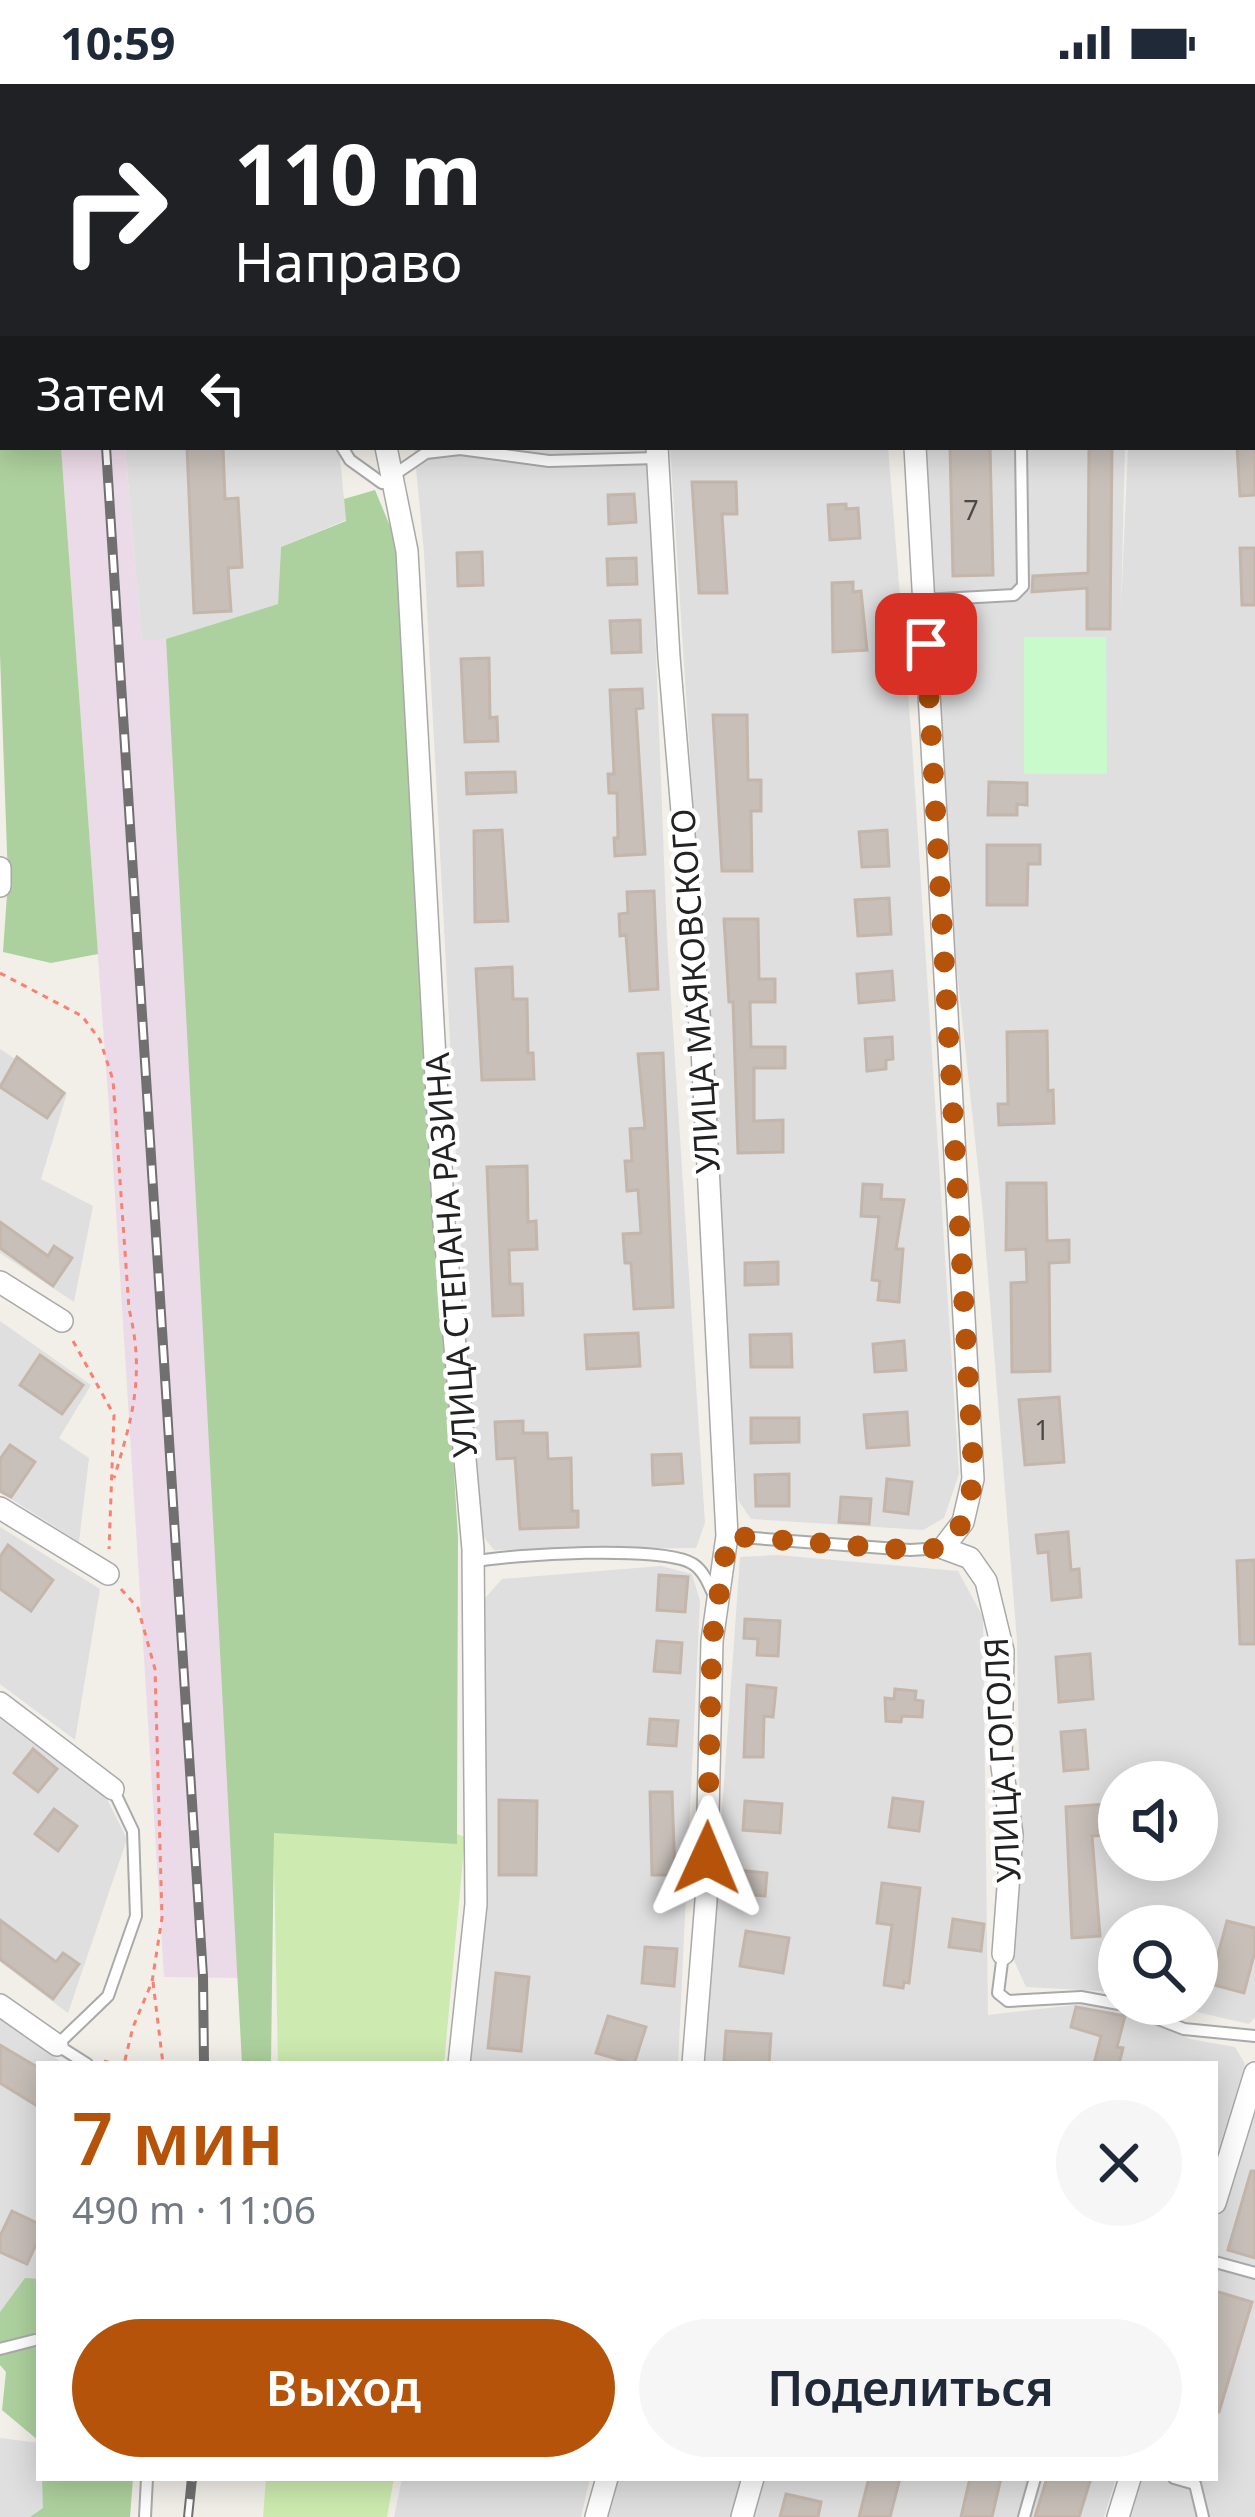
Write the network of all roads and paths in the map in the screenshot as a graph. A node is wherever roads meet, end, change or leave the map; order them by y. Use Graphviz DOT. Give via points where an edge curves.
graph roads {
  1 [pos="387,450"];
  2 [pos="452,450"];
  3 [pos="467,450"];
  4 [pos="915,450"];
  5 [pos="1022,450"];
  6 [pos="347,451"];
  7 [pos="657,453"];
  8 [pos="392,480"];
  9 [pos="923,600"];
  10 [pos="0,868"];
  11 [pos="0,886"];
  12 [pos="0,973"];
  13 [pos="0,1282"];
  14 [pos="62,1321"];
  15 [pos="111,1485"];
  16 [pos="0,1508"];
  17 [pos="728,1536"];
  18 [pos="943,1548"];
  19 [pos="473,1562"];
  20 [pos="108,1574"];
  21 [pos="717,1604"];
  22 [pos="0,1702"];
  23 [pos="112,1790"];
  24 [pos="1003,1954"];
  25 [pos="152,1982"];
  26 [pos="1098,2000"];
  27 [pos="0,2006"];
  28 [pos="1174,2025"];
  29 [pos="1255,2036"];
  30 [pos="57,2045"];
  31 [pos="82,2061"];
  32 [pos="125,2061"];
  33 [pos="163,2061"];
  34 [pos="459,2061"];
  35 [pos="693,2061"];
  36 [pos="1254,2078"];
  37 [pos="1218,2193"];
  38 [pos="1218,2263"];
  39 [pos="1255,2273"];
  40 [pos="36,2339"];
  41 [pos="0,2349"];
  42 [pos="147,2481"];
  43 [pos="606,2481"];
  44 [pos="752,2481"];
  45 [pos="1034,2481"];
  46 [pos="1129,2481"];
  47 [pos="1184,2481"];
  48 [pos="145,2517"];
  49 [pos="596,2517"];
  50 [pos="742,2517"];
  51 [pos="1024,2517"];
  52 [pos="1118,2517"];
  53 [pos="1203,2517"];
  1 -- 8 [label="street, УЛИЦА СТЕПАНА РАЗИНА"];
  2 -- 8 [label="lane" via="426,453"];
  3 -- 7 [label="lane" via="549,461"];
  4 -- 9 [label="street"];
  5 -- 9 [label="lane" via="1023,586 1014,595"];
  6 -- 8 [label="lane" via="382,483"];
  7 -- 17 [label="street, УЛИЦА МАЯКОВСКОГО"];
  8 -- 19 [label="street, УЛИЦА СТЕПАНА РАЗИНА" via="407,551 444,1223"];
  9 -- 18 [label="street" via="974,1479 963,1522"];
  10 -- 11 [label="street"];
  12 -- 15 [label="path" via="82,1016 113,1080 139,1379"];
  13 -- 14 [label="street"];
  14 -- 15 [label="path" via="114,1415"];
  15 -- 20 [label="path"];
  16 -- 20 [label="street"];
  17 -- 18 [label="lane"];
  17 -- 21 [label="street, УЛИЦА МАЯКОВСКОГО"];
  18 -- 24 [label="street, УЛИЦА ГОГОЛЯ" via="970,1558 986,1581 1003,1651 1001,1760 1012,1834"];
  19 -- 21 [label="lane" via="664,1556 691,1562"];
  19 -- 34 [label="street, УЛИЦА СТЕПАНА РАЗИНА" via="476,1904"];
  20 -- 25 [label="path" via="138,1608 155,1669 162,1918"];
  21 -- 35 [label="street, УЛИЦА МАЯКОВСКОГО"];
  22 -- 23 [label="street"];
  23 -- 30 [label="lane" via="133,1831 136,1916 108,1996"];
  24 -- 26 [label="lane" via="998,1993 1009,2001"];
  25 -- 32 [label="path"];
  25 -- 33 [label="path"];
  27 -- 30 [label="street"];
  28 -- 29 [label="lane"];
  30 -- 31 [label="lane"];
  36 -- 37 [label="street"];
  38 -- 39 [label="lane"];
  40 -- 41 [label="lane"];
  42 -- 48 [label="lane"];
  43 -- 49 [label="street"];
  44 -- 50 [label="street"];
  45 -- 51 [label="lane"];
  46 -- 52 [label="street"];
  47 -- 53 [label="lane" via="1195,2484"];
}
